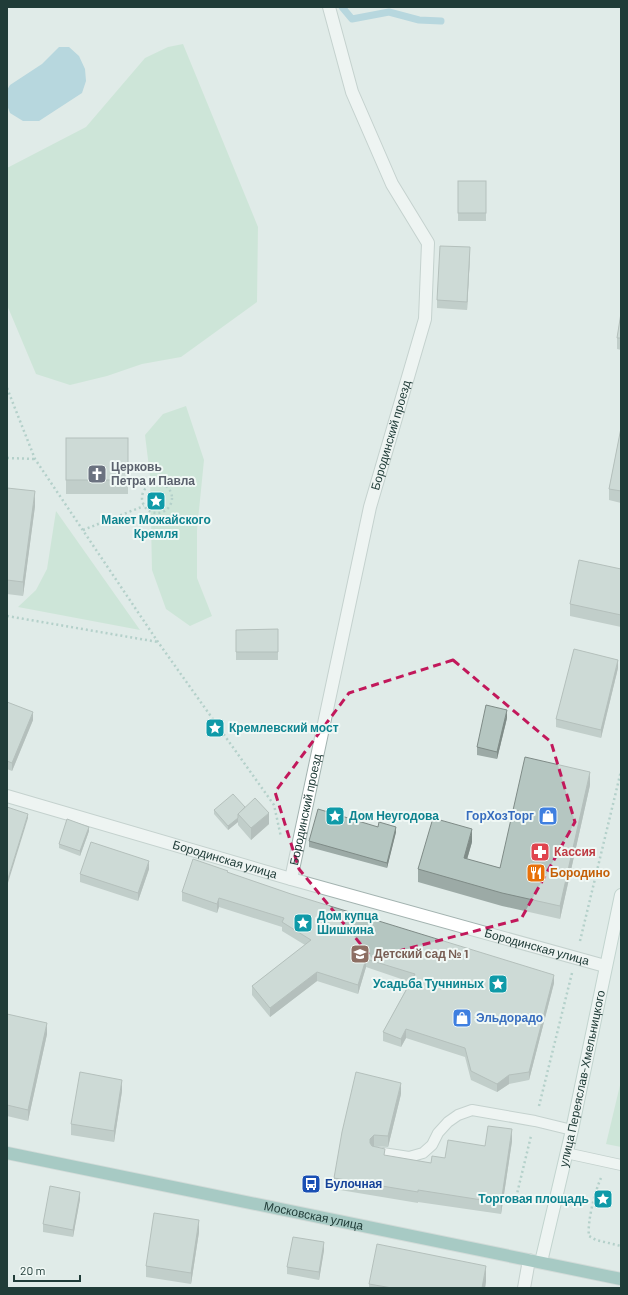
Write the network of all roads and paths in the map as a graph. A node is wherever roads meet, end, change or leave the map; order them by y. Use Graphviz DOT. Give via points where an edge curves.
graph roads {
  1 [pos="329,7"];
  2 [pos="7,388"];
  3 [pos="7,458"];
  4 [pos="35,459"];
  5 [pos="144,506"];
  6 [pos="83,530"];
  7 [pos="7,616"];
  8 [pos="158,642"];
  9 [pos="621,771"];
  10 [pos="620,784"];
  11 [pos="7,796"];
  12 [pos="282,842"];
  13 [pos="291,878"];
  14 [pos="621,895"];
  15 [pos="576,958"];
  16 [pos="605,966"];
  17 [pos="535,1121"];
  18 [pos="572,1130"];
  19 [pos="376,1152"];
  20 [pos="7,1153"];
  21 [pos="566,1153"];
  22 [pos="621,1165"];
  23 [pos="604,1172"];
  24 [pos="515,1202"];
  25 [pos="621,1246"];
  26 [pos="535,1261"];
  27 [pos="621,1279"];
  28 [pos="524,1288"];
  1 -- 13 [label="street, Бородинский проезд" via="352,92 392,184 428,242 425,319 370,507"];
  2 -- 4 [label="path"];
  3 -- 4 [label="path"];
  4 -- 6 [label="path"];
  5 -- 5 [label="path" via="156,513 166,510 171,502 170,492 158,483 149,486 143,492"];
  5 -- 6 [label="path"];
  6 -- 8 [label="path"];
  7 -- 8 [label="path"];
  8 -- 12 [label="path" via="274,805"];
  9 -- 10 [label="path"];
  10 -- 15 [label="path"];
  11 -- 13 [label="street, Бородинская улица"];
  13 -- 15 [label="street, Бородинская улица"];
  14 -- 16 [label="street, улица Переяслав-Хмельницкого"];
  15 -- 16 [label="street, Бородинская улица"];
  15 -- 17 [label="path"];
  16 -- 18 [label="street, улица Переяслав-Хмельницкого"];
  17 -- 18 [label="lane"];
  17 -- 19 [label="lane" via="472,1110 448,1122 423,1153 409,1157"];
  17 -- 24 [label="path"];
  18 -- 21 [label="street, улица Переяслав-Хмельницкого"];
  20 -- 26 [label="main road, Московская улица"];
  21 -- 22 [label="lane"];
  21 -- 26 [label="street, улица Переяслав-Хмельницкого"];
  23 -- 25 [label="path" via="598,1184 589,1220 589,1236"];
  26 -- 27 [label="main road, Московская улица"];
  26 -- 28 [label="street, улица Переяслав-Хмельницкого"];
}
